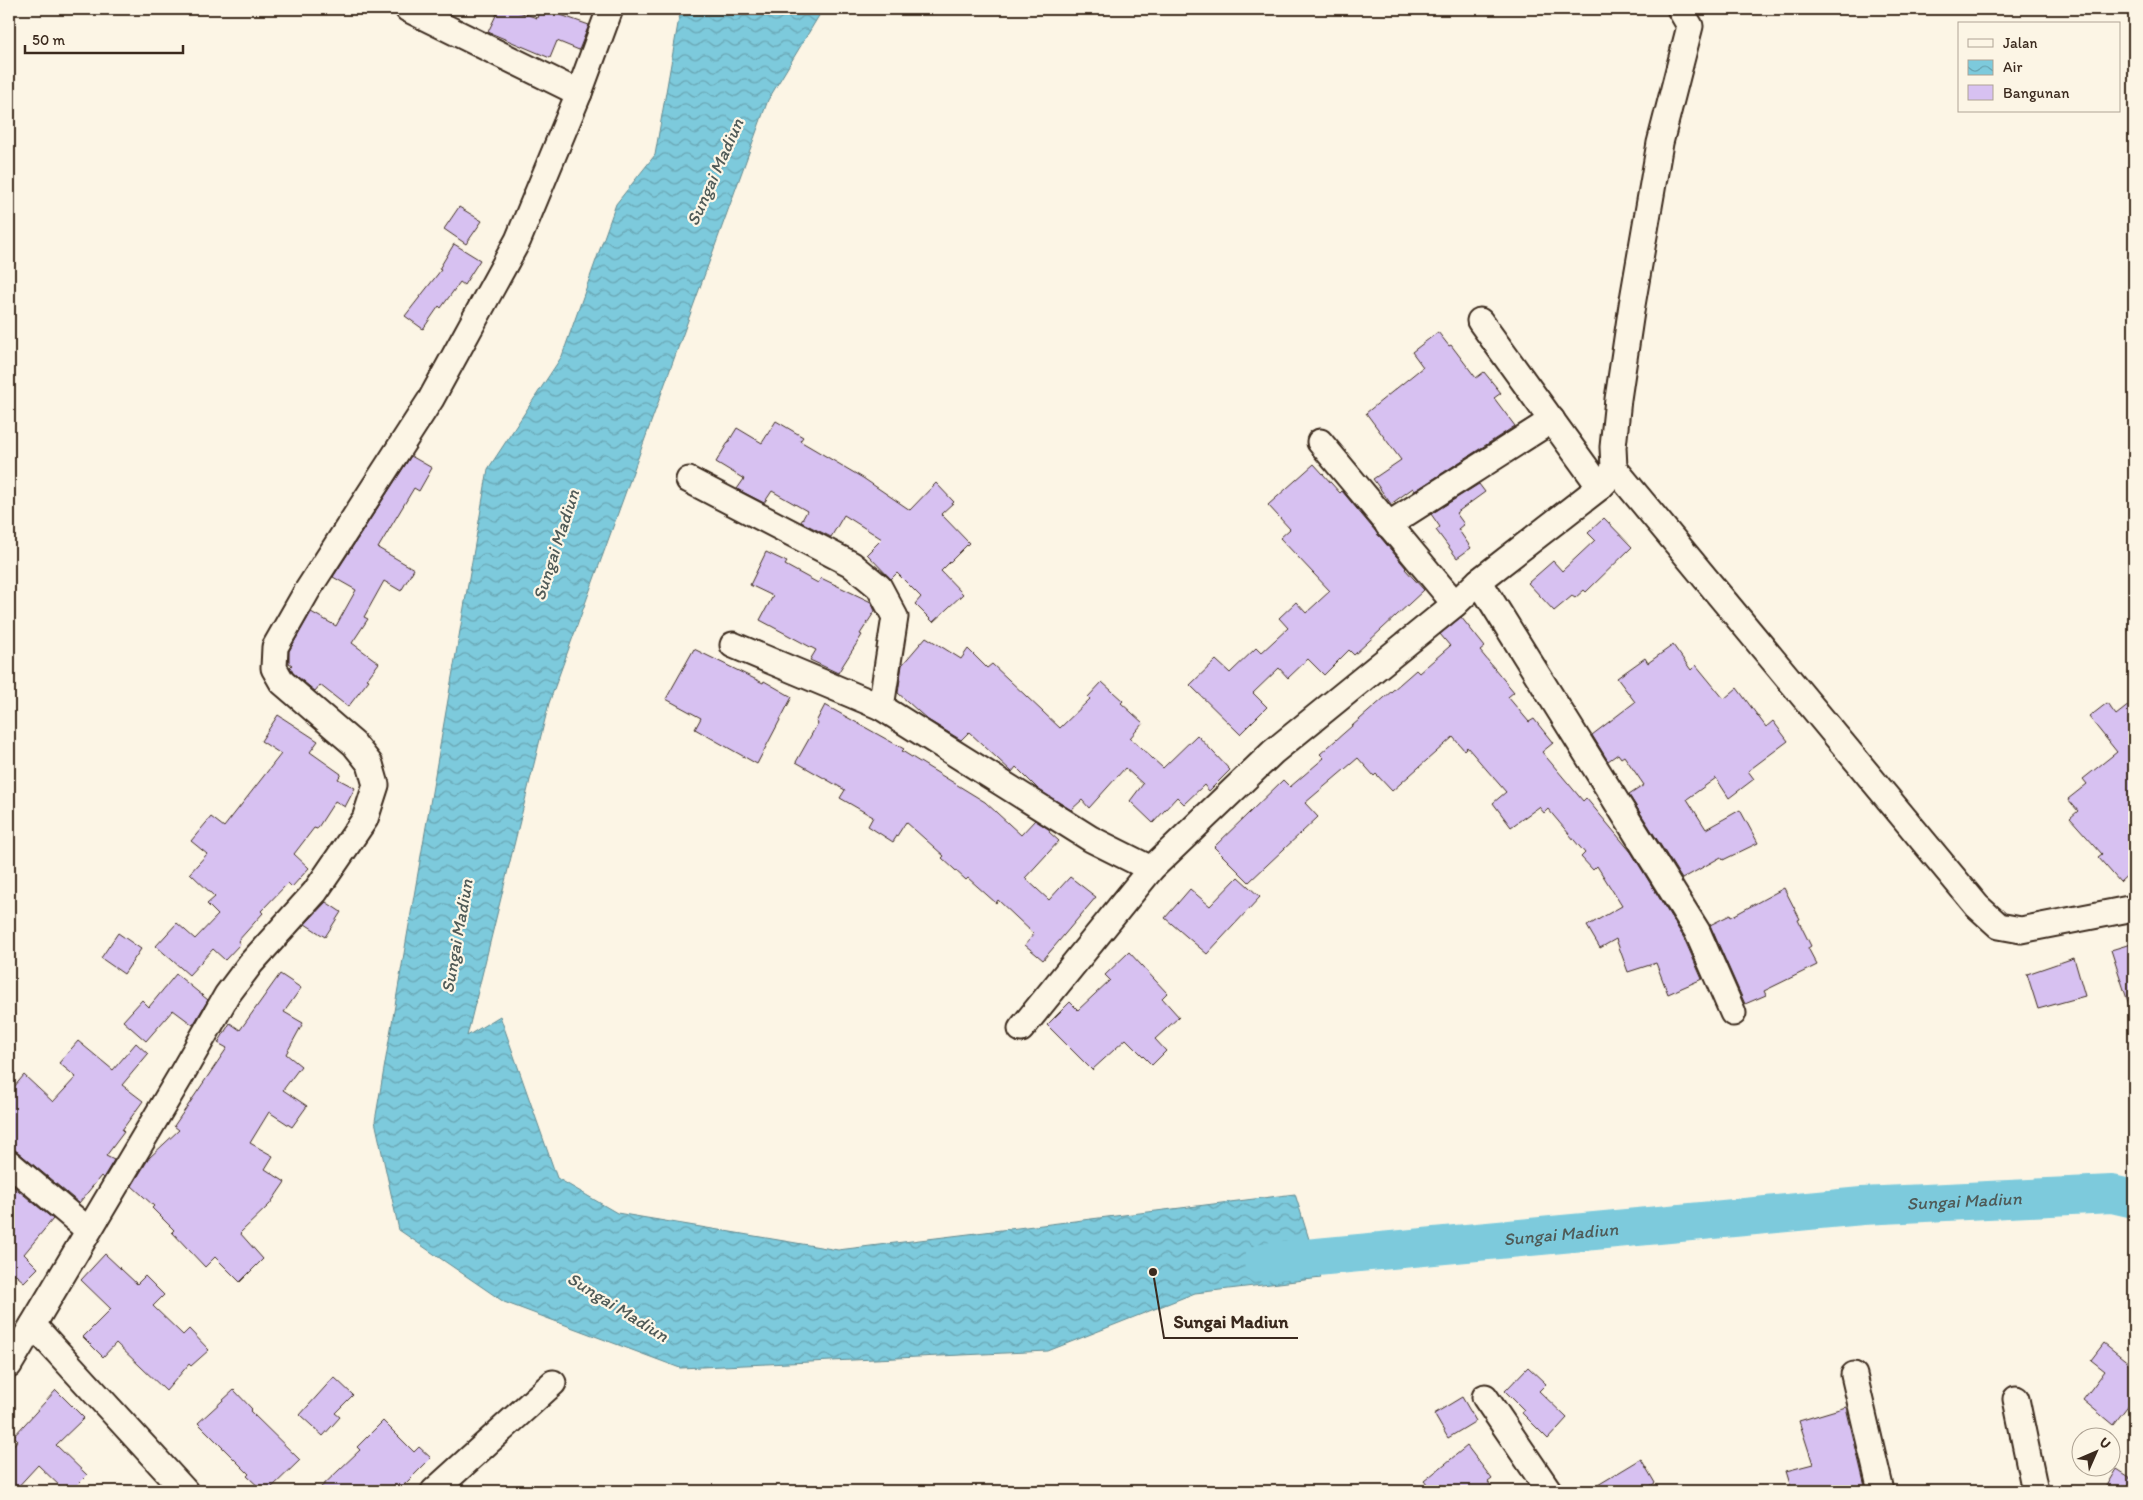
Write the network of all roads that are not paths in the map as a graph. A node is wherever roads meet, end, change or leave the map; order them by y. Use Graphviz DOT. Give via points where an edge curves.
graph roads {
  1 [pos="408,9"];
  2 [pos="610,9"];
  3 [pos="1680,9"];
  4 [pos="579,93"];
  5 [pos="1480,321"];
  6 [pos="1552,420"];
  7 [pos="1320,442"];
  8 [pos="1607,478"];
  9 [pos="689,480"];
  10 [pos="1388,525"];
  11 [pos="1479,581"];
  12 [pos="1455,604"];
  13 [pos="733,645"];
  14 [pos="881,707"];
  15 [pos="1151,869"];
  16 [pos="2134,908"];
  17 [pos="1733,1012"];
  18 [pos="1021,1029"];
  19 [pos="9,1163"];
  20 [pos="88,1230"];
  21 [pos="32,1325"];
  22 [pos="9,1365"];
  23 [pos="1854,1375"];
  24 [pos="553,1383"];
  25 [pos="1485,1397"];
  26 [pos="2016,1399"];
  27 [pos="185,1491"];
  28 [pos="434,1491"];
  29 [pos="1549,1491"];
  30 [pos="1881,1491"];
  31 [pos="2036,1491"];
  1 -- 4 [label="street"];
  2 -- 4 [label="street"];
  3 -- 8 [label="street" via="1690,26 1660,143"];
  4 -- 20 [label="street" via="518,240 431,399 307,590 275,647 274,668 282,682 354,744 370,764 376,785 365,819 315,892 251,963 227,995"];
  5 -- 6 [label="street"];
  6 -- 8 [label="street"];
  6 -- 10 [label="street"];
  7 -- 10 [label="street"];
  8 -- 11 [label="street"];
  8 -- 16 [label="street" via="1977,906 1999,926 2021,930"];
  9 -- 14 [label="street" via="851,564 879,587 894,618"];
  10 -- 12 [label="street"];
  11 -- 12 [label="street"];
  11 -- 17 [label="street" via="1697,931"];
  12 -- 15 [label="street" via="1273,752"];
  13 -- 14 [label="street"];
  14 -- 15 [label="street" via="1091,839"];
  15 -- 18 [label="street"];
  19 -- 20 [label="street"];
  20 -- 21 [label="street"];
  21 -- 22 [label="street"];
  21 -- 27 [label="street"];
  23 -- 30 [label="street"];
  24 -- 28 [label="street"];
  25 -- 29 [label="street"];
  26 -- 31 [label="street"];
}
